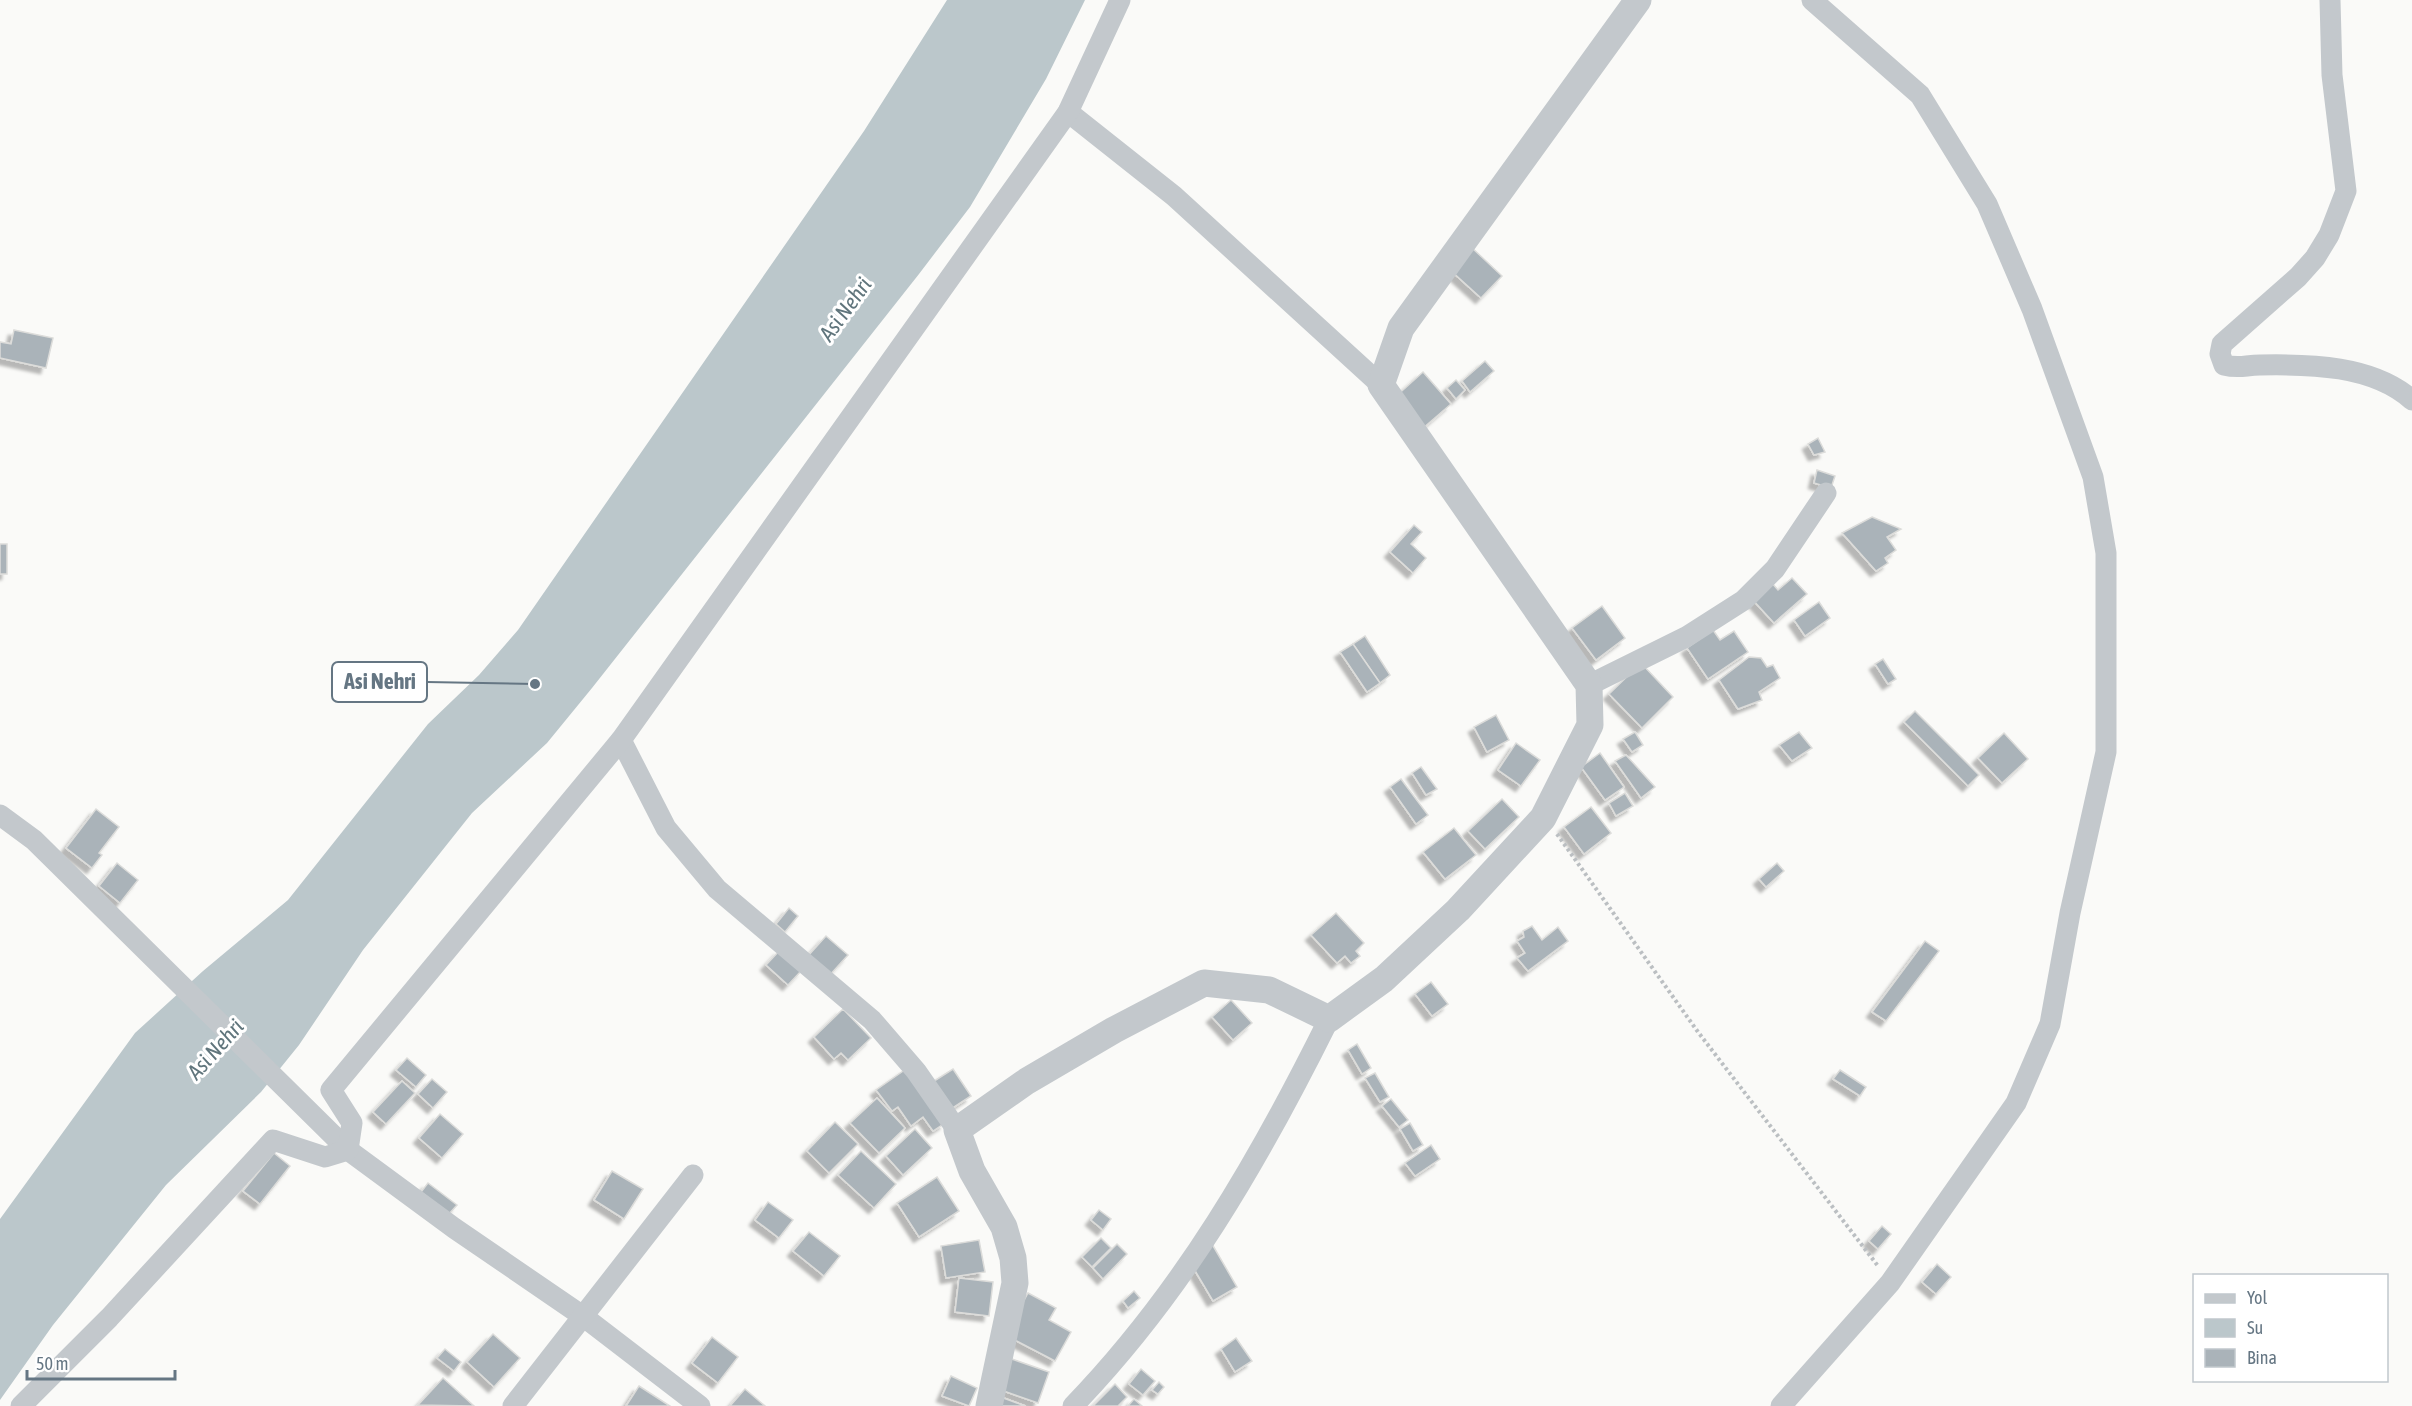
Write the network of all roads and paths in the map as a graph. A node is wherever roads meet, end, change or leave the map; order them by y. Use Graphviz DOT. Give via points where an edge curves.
graph roads {
  1 [pos="1120,0"];
  2 [pos="1638,0"];
  3 [pos="1812,0"];
  4 [pos="2330,0"];
  5 [pos="1068,112"];
  6 [pos="1381,385"];
  7 [pos="2412,400"];
  8 [pos="1826,493"];
  9 [pos="1589,685"];
  10 [pos="621,740"];
  11 [pos="0,815"];
  12 [pos="1543,818"];
  13 [pos="1329,1020"];
  14 [pos="957,1130"];
  15 [pos="348,1150"];
  16 [pos="693,1175"];
  17 [pos="1890,1282"];
  18 [pos="584,1317"];
  19 [pos="21,1406"];
  20 [pos="513,1406"];
  21 [pos="700,1406"];
  22 [pos="989,1406"];
  23 [pos="1073,1406"];
  24 [pos="1781,1406"];
  1 -- 5 [label="street"];
  2 -- 6 [label="street" via="1401,328"];
  3 -- 17 [label="street" via="1920,95 1987,204 2032,309 2092,477 2106,553 2106,752 2050,1024 2016,1103"];
  4 -- 7 [label="street" via="2332,75 2346,191 2329,235 2315,258 2298,278 2222,344 2220,354 2224,365 2240,369 2257,365 2356,372 2381,381"];
  5 -- 6 [label="street" via="1174,196"];
  5 -- 10 [label="street"];
  6 -- 9 [label="street"];
  8 -- 9 [label="street" via="1775,569 1744,600 1686,637"];
  9 -- 12 [label="street" via="1590,725"];
  10 -- 14 [label="street" via="666,828 717,889 872,1020 916,1071"];
  10 -- 15 [label="street" via="331,1090 352,1123"];
  11 -- 15 [label="street" via="34,840"];
  12 -- 13 [label="street" via="1458,910 1383,979"];
  12 -- 17 [label="path" via="1705,1041"];
  13 -- 14 [label="street" via="1269,990 1204,983 1036,1075"];
  13 -- 23 [label="street" via="1251,1169 1203,1247 1105,1373"];
  14 -- 22 [label="street" via="972,1171 1004,1227 1016,1283"];
  15 -- 18 [label="street"];
  15 -- 19 [label="street" via="325,1157 273,1140 109,1318"];
  16 -- 18 [label="street"];
  17 -- 24 [label="street"];
  18 -- 20 [label="street"];
  18 -- 21 [label="street"];
}
